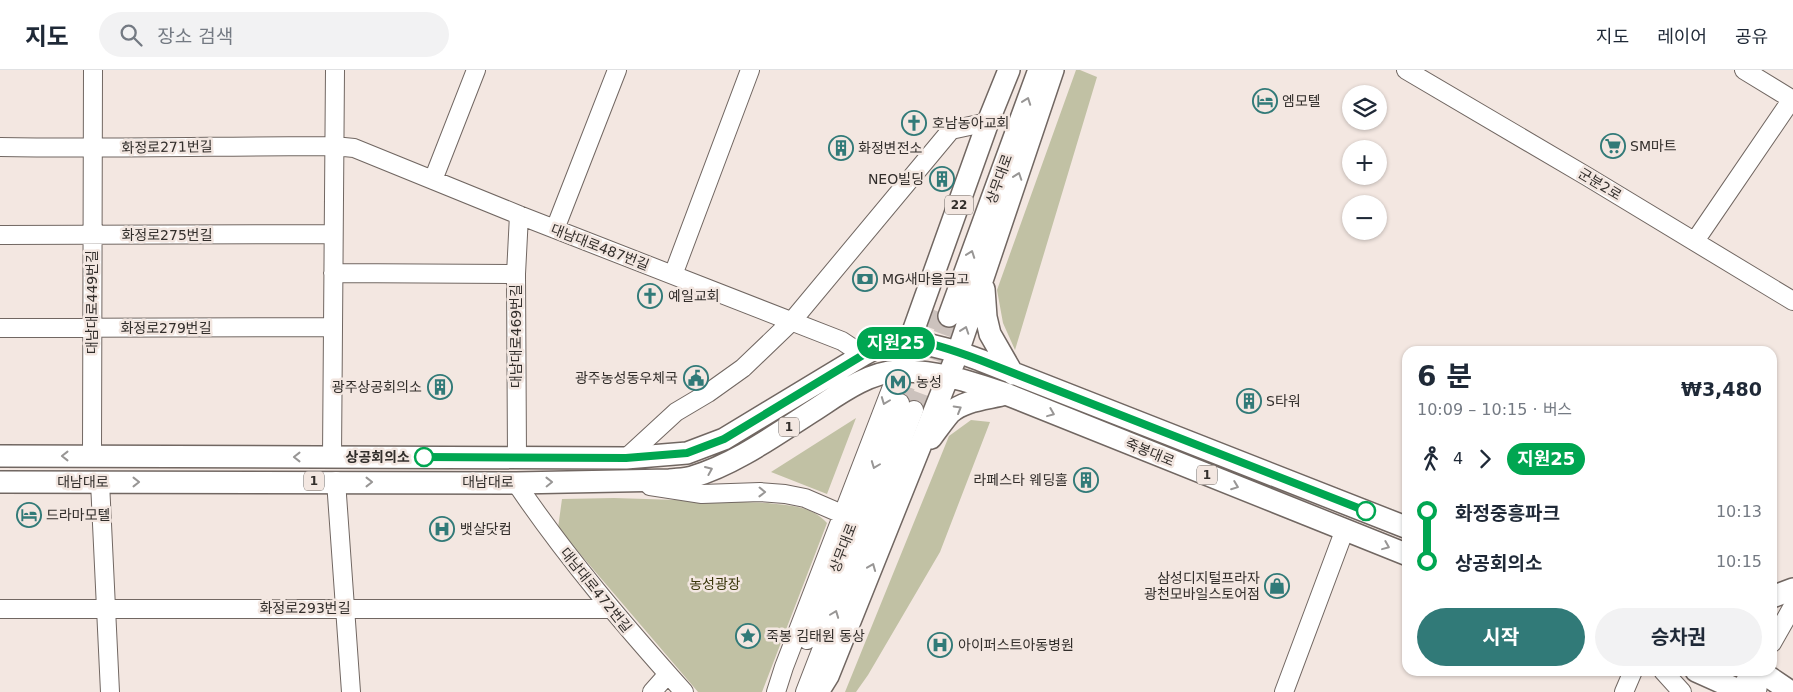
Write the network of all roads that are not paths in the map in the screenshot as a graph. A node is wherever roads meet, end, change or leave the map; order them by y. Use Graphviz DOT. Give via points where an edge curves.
graph roads {
  1 [pos="94,70"];
  2 [pos="335,70"];
  3 [pos="476,70"];
  4 [pos="617,70"];
  5 [pos="750,70"];
  6 [pos="1009,70"];
  7 [pos="1019,70"];
  8 [pos="1039,70"];
  9 [pos="1053,70"];
  10 [pos="1406,70"];
  11 [pos="1744,70"];
  12 [pos="1792,99"];
  13 [pos="988,122"];
  14 [pos="334,146"];
  15 [pos="0,147"];
  16 [pos="92,148"];
  17 [pos="433,180"];
  18 [pos="518,216"];
  19 [pos="555,229"];
  20 [pos="333,234"];
  21 [pos="0,235"];
  22 [pos="92,235"];
  23 [pos="1695,241"];
  24 [pos="333,273"];
  25 [pos="516,274"];
  26 [pos="673,275"];
  27 [pos="983,280"];
  28 [pos="1793,301"];
  29 [pos="792,322"];
  30 [pos="332,327"];
  31 [pos="0,328"];
  32 [pos="92,328"];
  33 [pos="910,340"];
  34 [pos="958,352"];
  35 [pos="863,355"];
  36 [pos="897,371"];
  37 [pos="1013,374"];
  38 [pos="948,376"];
  39 [pos="1006,394"];
  40 [pos="0,456"];
  41 [pos="92,456"];
  42 [pos="332,457"];
  43 [pos="517,458"];
  44 [pos="626,458"];
  45 [pos="916,459"];
  46 [pos="336,481"];
  47 [pos="627,481"];
  48 [pos="0,482"];
  49 [pos="100,482"];
  50 [pos="516,483"];
  51 [pos="842,514"];
  52 [pos="1402,526"];
  53 [pos="1345,529"];
  54 [pos="1402,553"];
  55 [pos="1793,589"];
  56 [pos="1777,595"];
  57 [pos="1793,605"];
  58 [pos="107,608"];
  59 [pos="345,608"];
  60 [pos="0,609"];
  61 [pos="611,609"];
  62 [pos="1777,629"];
  63 [pos="1777,634"];
  64 [pos="668,674"];
  65 [pos="1631,676"];
  66 [pos="1668,676"];
  67 [pos="1709,676"];
  68 [pos="1751,676"];
  69 [pos="1757,676"];
  70 [pos="1767,676"];
  71 [pos="1747,691"];
  72 [pos="110,692"];
  73 [pos="351,692"];
  74 [pos="652,692"];
  75 [pos="684,692"];
  76 [pos="776,692"];
  77 [pos="786,692"];
  78 [pos="805,692"];
  79 [pos="818,692"];
  80 [pos="1284,692"];
  81 [pos="1624,692"];
  82 [pos="1682,692"];
  83 [pos="1790,692"];
  1 -- 16 [label="street, 대남대로449번길"];
  2 -- 14 [label="street"];
  3 -- 17 [label="street"];
  4 -- 19 [label="street"];
  5 -- 26 [label="street"];
  6 -- 13 [label="main road, 22"];
  7 -- 8 [label="main road, 상무대로, one-way" via="941,313"];
  27 -- 9 [label="main road, one-way"];
  10 -- 23 [label="street, 군분2로"];
  11 -- 12 [label="street"];
  12 -- 23 [label="street"];
  13 -- 29 [label="street" via="951,130"];
  13 -- 33 [label="main road, 22"];
  14 -- 16 [label="street, 화정로271번길"];
  14 -- 17 [label="street, 대남대로487번길" via="354,148"];
  14 -- 20 [label="street"];
  15 -- 16 [label="street, 화정로271번길"];
  16 -- 22 [label="street, 대남대로449번길"];
  17 -- 18 [label="street, 대남대로487번길"];
  18 -- 19 [label="street, 대남대로487번길"];
  18 -- 25 [label="street, 대남대로469번길"];
  19 -- 26 [label="street, 대남대로487번길"];
  20 -- 22 [label="street, 화정로275번길"];
  20 -- 24 [label="street"];
  21 -- 22 [label="street, 화정로275번길"];
  22 -- 32 [label="street, 대남대로449번길"];
  23 -- 28 [label="street, 군분2로"];
  24 -- 25 [label="street"];
  24 -- 30 [label="street"];
  25 -- 43 [label="street, 대남대로469번길"];
  26 -- 29 [label="street, 대남대로487번길"];
  34 -- 27 [label="main road, one-way"];
  27 -- 37 [label="main road" via="990,334"];
  29 -- 35 [label="street, 대남대로487번길" via="842,341"];
  29 -- 44 [label="street" via="743,368 676,412"];
  30 -- 32 [label="street, 화정로279번길"];
  30 -- 42 [label="street"];
  31 -- 32 [label="street, 화정로279번길"];
  32 -- 41 [label="street, 대남대로449번길"];
  33 -- 34 [label="main road, 죽봉대로 / 1"];
  33 -- 35 [label="main road, 대남대로 / 1" via="882,345"];
  33 -- 36 [label="street, 상무대로"];
  34 -- 37 [label="main road, 죽봉대로 / 1"];
  34 -- 38 [label="main road"];
  35 -- 44 [label="main road, 대남대로 / 1" via="724,439 687,453"];
  36 -- 38 [label="main road, 대남대로 / 1"];
  47 -- 36 [label="main road, 대남대로 / 1, one-way" via="692,478 786,429 853,385"];
  36 -- 51 [label="street, 상무대로, one-way"];
  37 -- 52 [label="main road, 죽봉대로 / 1"];
  38 -- 39 [label="main road, 죽봉대로 / 1"];
  38 -- 45 [label="main road"];
  45 -- 39 [label="main road, one-way" via="951,412 968,403"];
  39 -- 53 [label="main road, 죽봉대로 / 1, one-way"];
  41 -- 40 [label="main road, 대남대로 / 1, one-way"];
  42 -- 41 [label="main road, 대남대로 / 1, one-way"];
  42 -- 43 [label="main road, 대남대로 / 1"];
  43 -- 44 [label="main road, 대남대로 / 1"];
  79 -- 45 [label="main road, one-way" via="828,676"];
  49 -- 46 [label="main road, 대남대로 / 1, one-way"];
  46 -- 50 [label="main road, 대남대로 / 1, one-way"];
  46 -- 59 [label="street"];
  50 -- 47 [label="main road, 대남대로 / 1, one-way"];
  47 -- 51 [label="street, 상무대로, one-way" via="702,494 785,494 805,498"];
  48 -- 49 [label="main road, 대남대로 / 1"];
  49 -- 58 [label="street"];
  50 -- 61 [label="street, 대남대로472번길" via="547,529"];
  51 -- 76 [label="street, 상무대로"];
  53 -- 54 [label="main road, 죽봉대로 / 1, one-way"];
  53 -- 80 [label="street"];
  55 -- 56 [label="main road"];
  57 -- 62 [label="street"];
  57 -- 63 [label="street"];
  58 -- 59 [label="street, 화정로293번길"];
  58 -- 60 [label="street, 화정로293번길"];
  58 -- 72 [label="street"];
  59 -- 61 [label="street, 화정로293번길"];
  59 -- 73 [label="street"];
  61 -- 64 [label="street, 대남대로472번길"];
  64 -- 74 [label="street"];
  64 -- 75 [label="street, 대남대로472번길"];
  65 -- 81 [label="street"];
  66 -- 82 [label="street"];
  67 -- 71 [label="main road"];
  68 -- 71 [label="street"];
  69 -- 71 [label="street"];
  70 -- 83 [label="main road"];
  78 -- 77 [label="street, 상무대로, one-way" via="907,406"];
}
